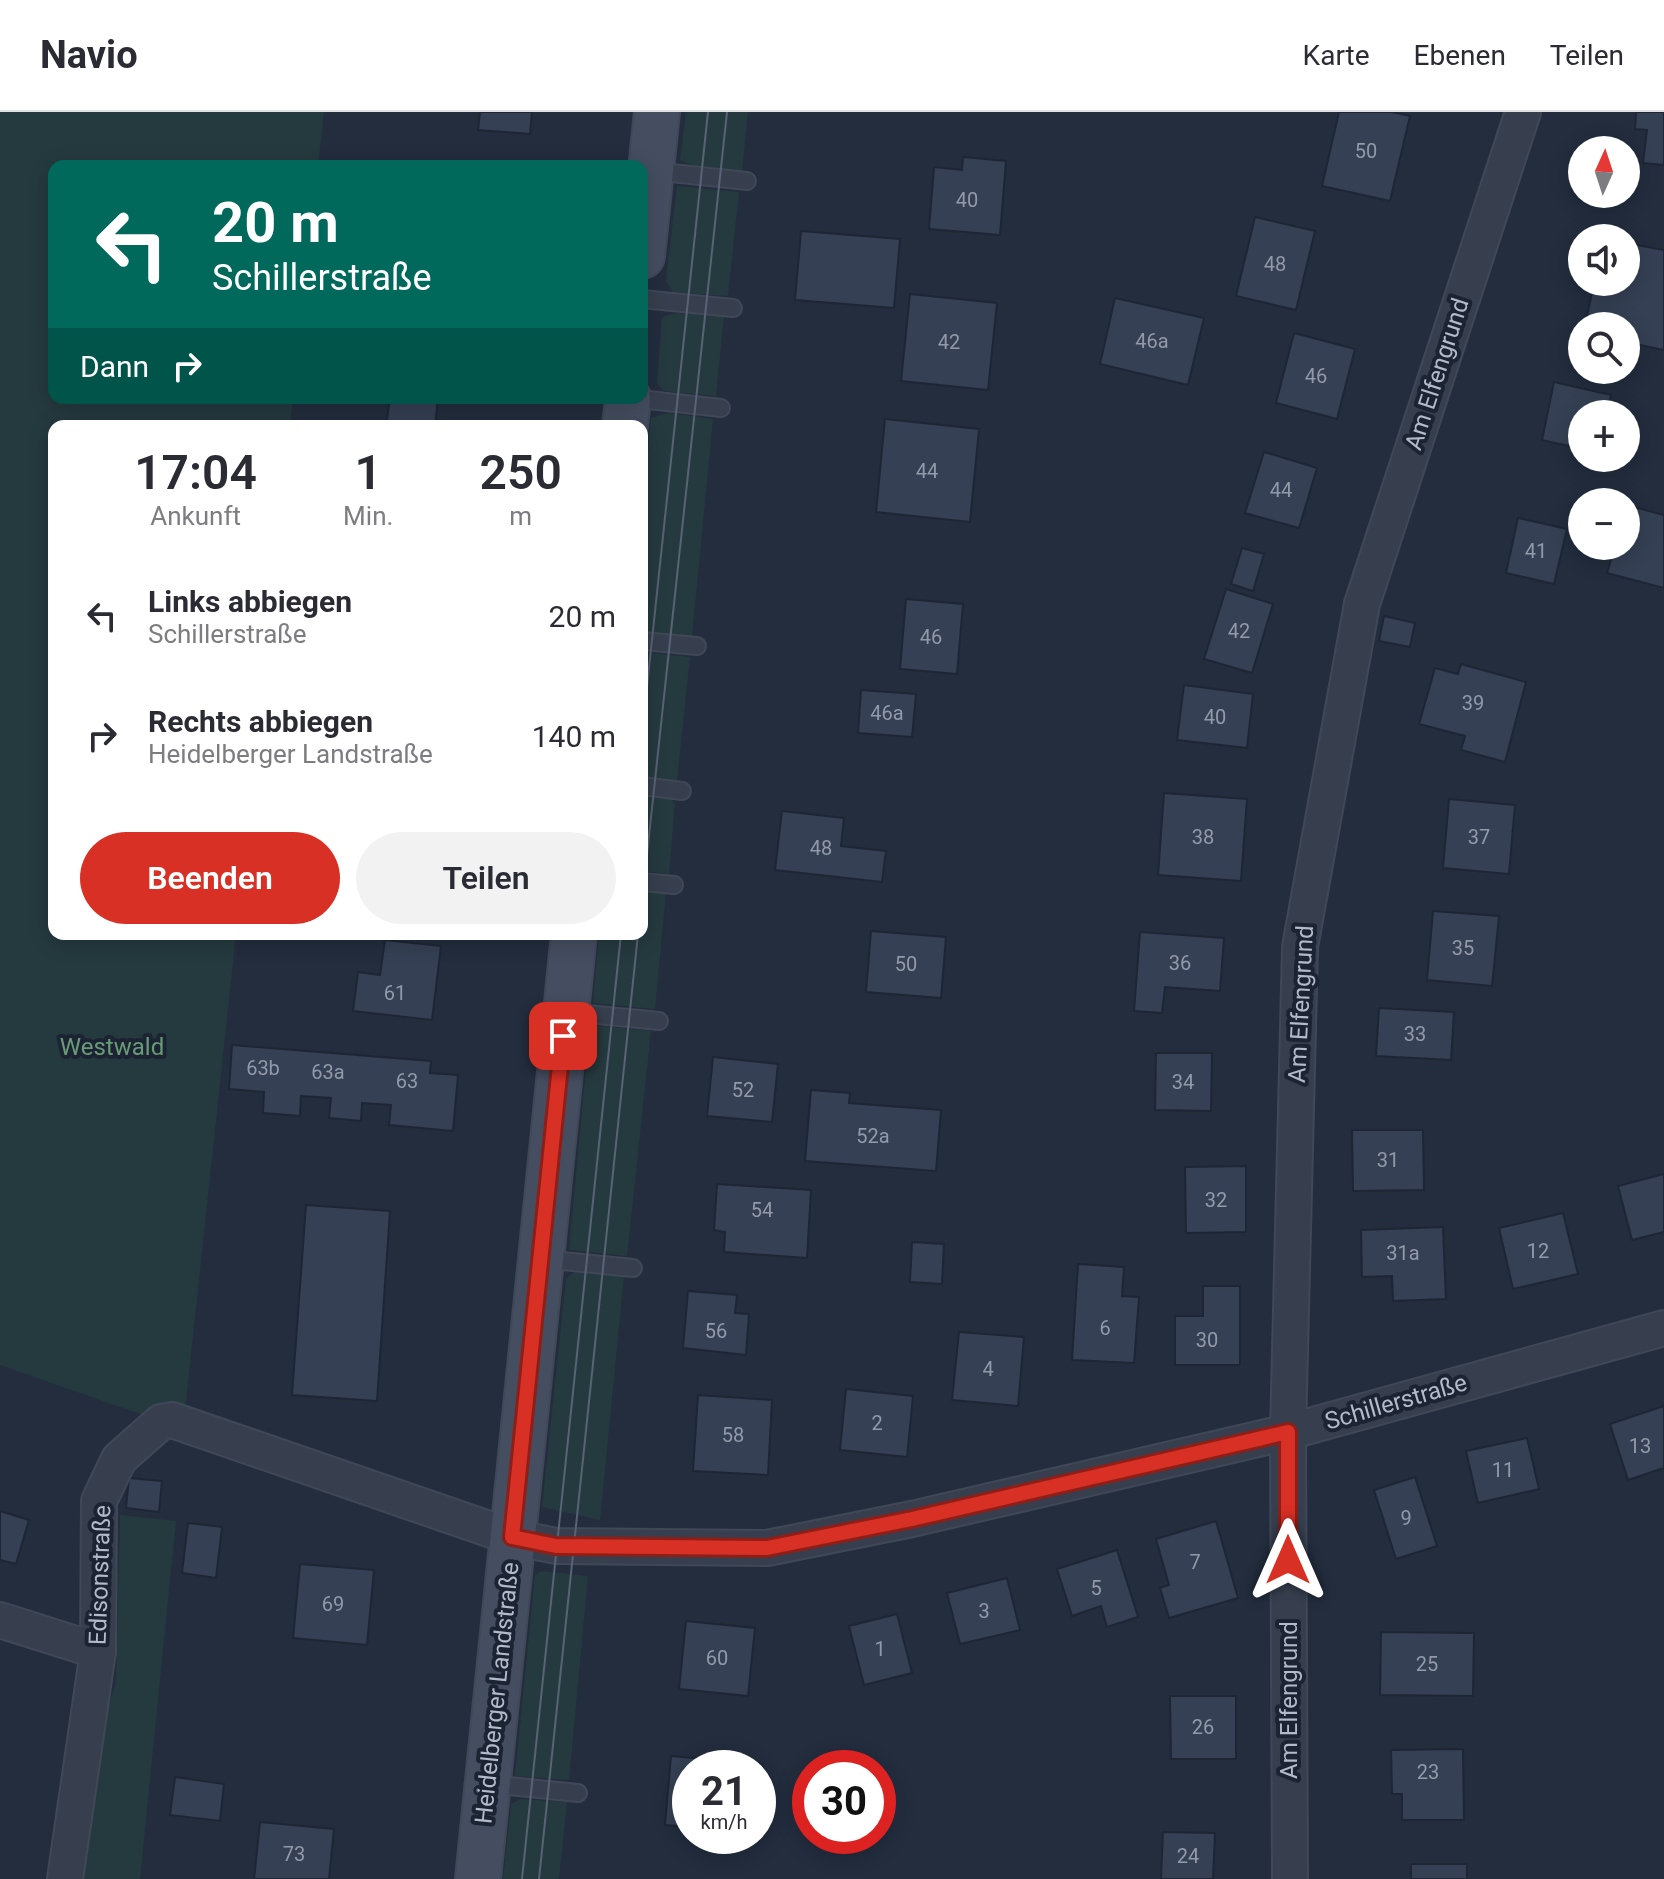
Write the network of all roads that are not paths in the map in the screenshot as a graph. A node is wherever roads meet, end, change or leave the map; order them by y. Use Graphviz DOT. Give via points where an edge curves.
graph roads {
  1 [pos="657,112"];
  2 [pos="1523,112"];
  3 [pos="651,171"];
  4 [pos="747,181"];
  5 [pos="648,199"];
  6 [pos="648,300"];
  7 [pos="733,308"];
  8 [pos="648,400"];
  9 [pos="721,408"];
  10 [pos="648,642"];
  11 [pos="697,646"];
  12 [pos="648,787"];
  13 [pos="682,791"];
  14 [pos="648,883"];
  15 [pos="674,885"];
  16 [pos="573,940"];
  17 [pos="565,1011"];
  18 [pos="659,1021"];
  19 [pos="541,1259"];
  20 [pos="633,1268"];
  21 [pos="1664,1328"];
  22 [pos="1288,1432"];
  23 [pos="512,1537"];
  24 [pos="0,1620"];
  25 [pos="98,1651"];
  26 [pos="488,1783"];
  27 [pos="578,1793"];
  28 [pos="65,1879"];
  29 [pos="478,1879"];
  30 [pos="1290,1879"];
  1 -- 3 [label="street"];
  2 -- 22 [label="street, Am Elfengrund" via="1362,604 1300,947"];
  3 -- 4 [label="lane"];
  3 -- 5 [label="street"];
  6 -- 7 [label="lane"];
  8 -- 9 [label="lane"];
  10 -- 11 [label="lane"];
  12 -- 13 [label="lane"];
  14 -- 15 [label="lane"];
  16 -- 17 [label="street, Heidelberger Landstraße"];
  17 -- 18 [label="lane"];
  17 -- 19 [label="street, Heidelberger Landstraße"];
  19 -- 20 [label="lane"];
  19 -- 23 [label="street, Heidelberger Landstraße"];
  21 -- 22 [label="street, Schillerstraße"];
  22 -- 23 [label="street, Schillerstraße" via="767,1548 556,1546"];
  22 -- 30 [label="street, Am Elfengrund"];
  23 -- 25 [label="street, Edisonstraße" via="172,1420 161,1422 119,1459 99,1501"];
  23 -- 26 [label="street, Heidelberger Landstraße"];
  24 -- 25 [label="street"];
  25 -- 28 [label="street, Edisonstraße"];
  26 -- 27 [label="lane"];
  26 -- 29 [label="street, Heidelberger Landstraße"];
}
